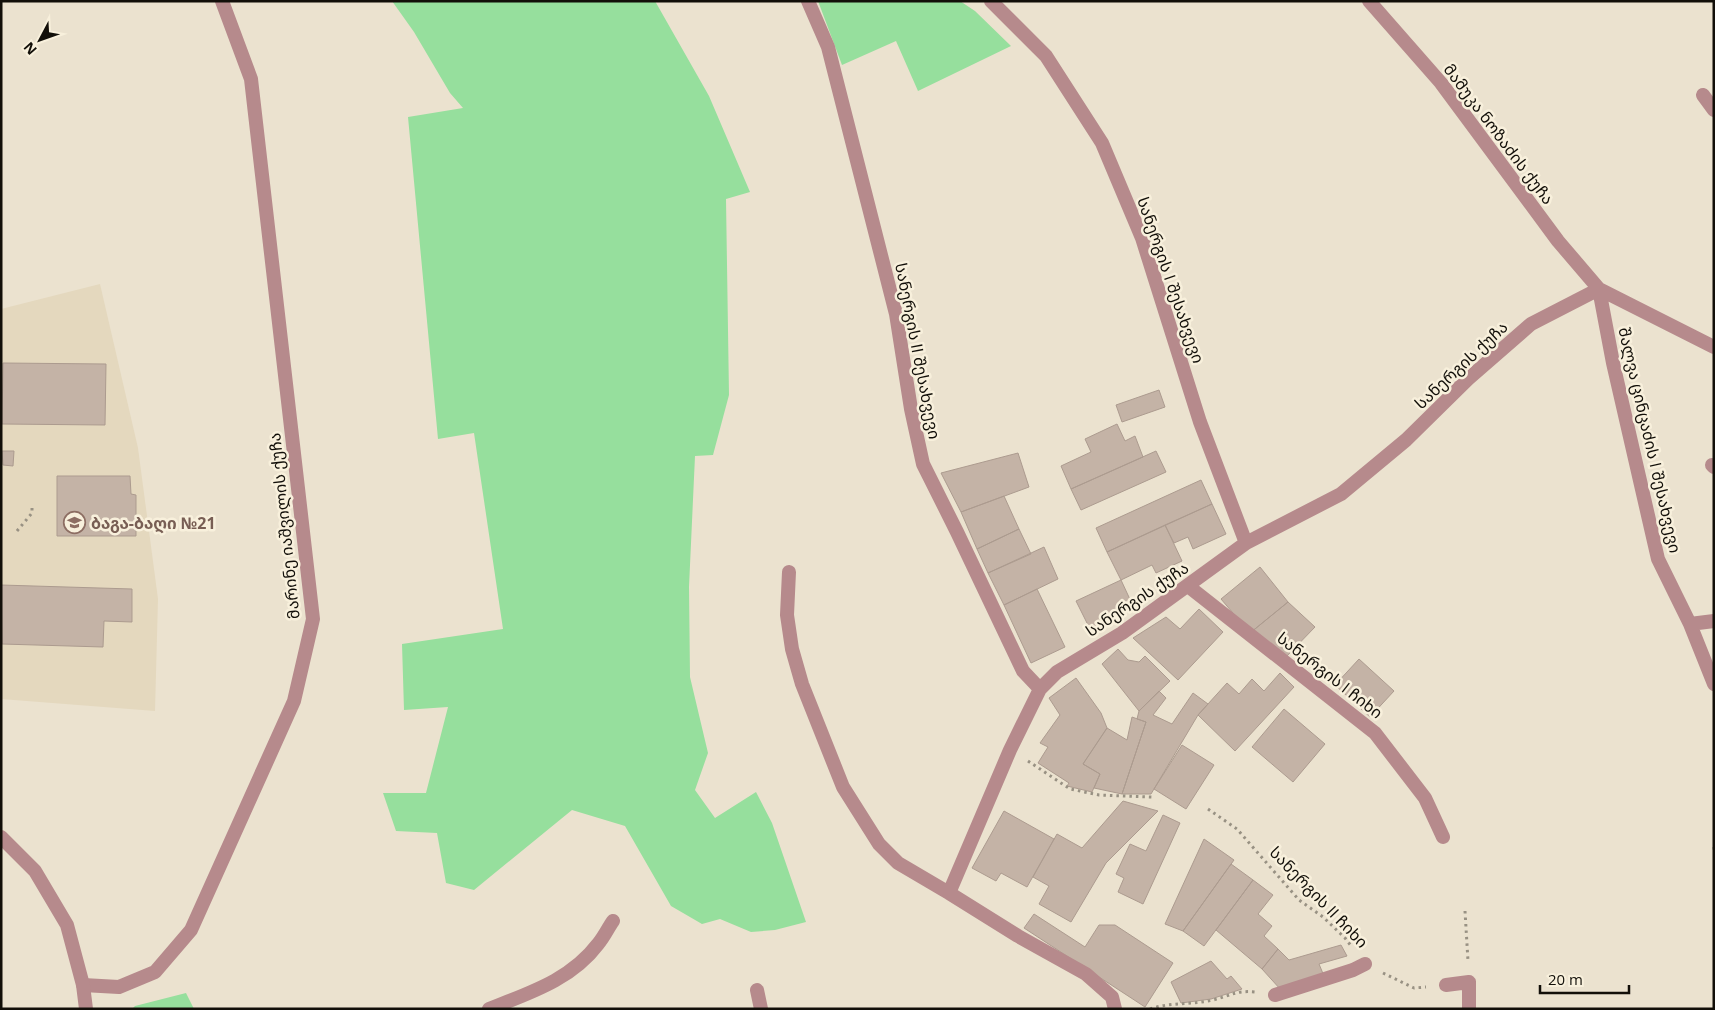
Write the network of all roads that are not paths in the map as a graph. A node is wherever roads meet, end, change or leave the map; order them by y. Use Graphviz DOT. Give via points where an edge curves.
graph roads {
  1 [pos="222,1"];
  2 [pos="808,1"];
  3 [pos="991,1"];
  4 [pos="1369,1"];
  5 [pos="1703,95"];
  6 [pos="1714,110"];
  7 [pos="1599,288"];
  8 [pos="1714,347"];
  9 [pos="1246,543"];
  10 [pos="789,572"];
  11 [pos="1188,586"];
  12 [pos="1714,620"];
  13 [pos="1690,624"];
  14 [pos="1714,684"];
  15 [pos="1040,689"];
  16 [pos="1,837"];
  17 [pos="1443,837"];
  18 [pos="949,893"];
  19 [pos="613,921"];
  20 [pos="1365,964"];
  21 [pos="83,985"];
  22 [pos="1446,985"];
  23 [pos="757,990"];
  24 [pos="1275,995"];
  25 [pos="86,1009"];
  26 [pos="489,1009"];
  27 [pos="761,1009"];
  28 [pos="1115,1009"];
  29 [pos="1469,1009"];
  1 -- 21 [label="street, მარინე იაშვილის ქუჩა" via="251,79 313,619 294,701 191,930 155,972 119,987"];
  2 -- 15 [label="street, სანერგის II შესახვევი" via="828,46 893,305 910,409 923,464 1023,671"];
  3 -- 9 [label="street, სანერგის I შესახვევი" via="1046,56 1102,143 1142,238 1200,422"];
  4 -- 7 [label="street, მამუკა ნოზაძის ქუჩა" via="1441,83 1558,241"];
  5 -- 6 [label="street"];
  7 -- 8 [label="street"];
  7 -- 9 [label="street, სანერგის ქუჩა" via="1531,324 1468,378 1406,440 1341,494"];
  7 -- 13 [label="street, შალვა ცინცაძის I შესახვევი" via="1658,559"];
  9 -- 11 [label="street, სანერგის ქუჩა"];
  10 -- 18 [label="street" via="787,615 792,649 802,684 843,787 880,844 898,864"];
  11 -- 15 [label="street, სანერგის ქუჩა" via="1122,633 1057,672"];
  11 -- 17 [label="street, სანერგის I ჩიხი" via="1375,733 1425,798"];
  12 -- 13 [label="street"];
  13 -- 14 [label="street, შალვა ცინცაძის I შესახვევი"];
  15 -- 18 [label="street, სანერგის ქუჩა" via="1010,750"];
  16 -- 21 [label="street" via="35,870 67,925"];
  18 -- 28 [label="street" via="1086,974 1112,997"];
  19 -- 26 [label="street" via="598,944 564,975 544,988"];
  20 -- 24 [label="street"];
  21 -- 25 [label="street"];
  22 -- 29 [label="street" via="1469,982"];
  23 -- 27 [label="street"];
}
